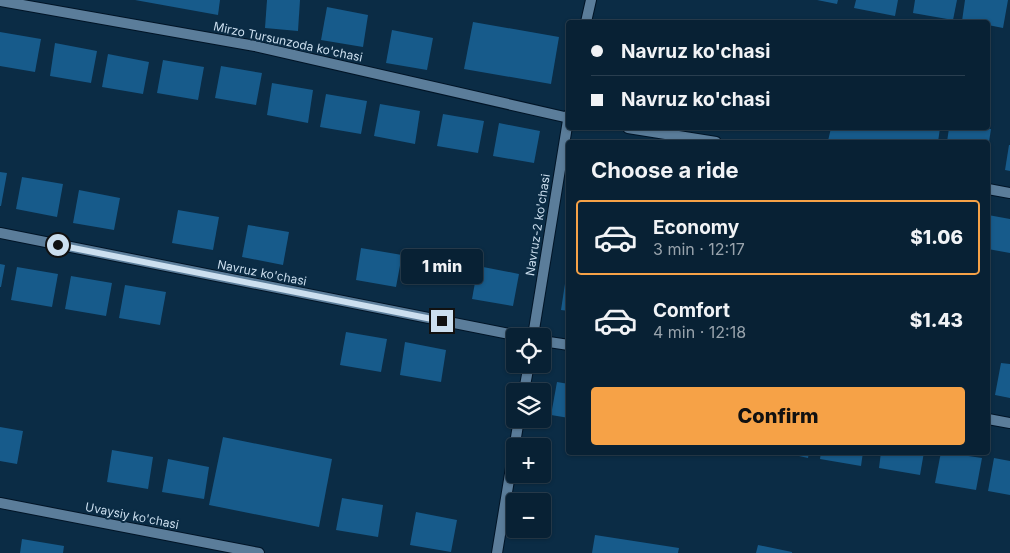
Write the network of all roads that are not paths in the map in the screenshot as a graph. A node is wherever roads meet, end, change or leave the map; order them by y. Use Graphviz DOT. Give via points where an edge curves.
graph roads {
  1 [pos="591,0"];
  2 [pos="0,1"];
  3 [pos="586,20"];
  4 [pos="566,116"];
  5 [pos="566,129"];
  6 [pos="641,130"];
  7 [pos="703,140"];
  8 [pos="990,189"];
  9 [pos="1010,192"];
  10 [pos="0,233"];
  11 [pos="534,328"];
  12 [pos="506,333"];
  13 [pos="551,342"];
  14 [pos="566,345"];
  15 [pos="990,419"];
  16 [pos="1010,423"];
  17 [pos="518,428"];
  18 [pos="0,503"];
  19 [pos="259,553"];
  20 [pos="497,553"];
  1 -- 3 [label="street"];
  2 -- 4 [label="street, Mirzo Tursunzoda ko'chasi" via="255,46"];
  5 -- 11 [label="street, Navruz-2 ko'chasi"];
  6 -- 7 [label="street"];
  8 -- 9 [label="street"];
  10 -- 12 [label="street, Navruz ko'chasi"];
  13 -- 14 [label="street"];
  15 -- 16 [label="street"];
  17 -- 20 [label="street"];
  18 -- 19 [label="street, Uvaysiy ko'chasi"];
}
